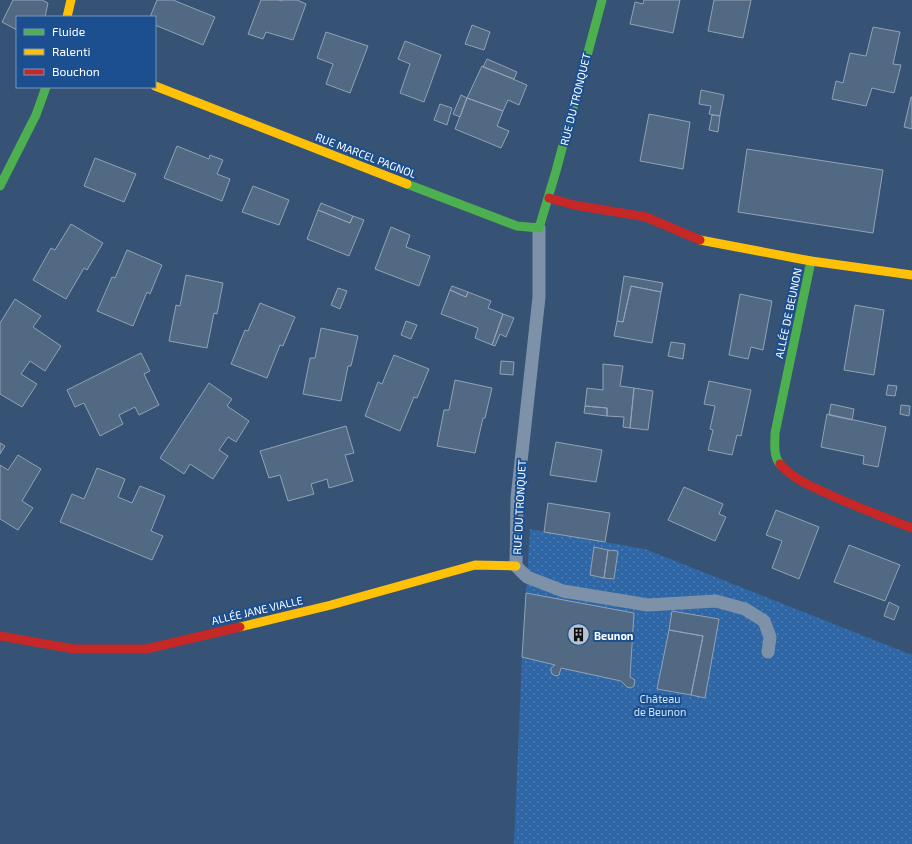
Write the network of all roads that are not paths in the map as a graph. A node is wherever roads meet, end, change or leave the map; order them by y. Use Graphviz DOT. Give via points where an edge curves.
graph roads {
  1 [pos="71,0"];
  2 [pos="602,0"];
  3 [pos="67,16"];
  4 [pos="156,86"];
  5 [pos="46,88"];
  6 [pos="0,186"];
  7 [pos="549,198"];
  8 [pos="540,228"];
  9 [pos="811,261"];
  10 [pos="912,275"];
  11 [pos="912,528"];
  12 [pos="516,566"];
  13 [pos="0,636"];
  14 [pos="768,652"];
  1 -- 3 [label="street"];
  2 -- 7 [label="street, RUE DU TRONQUET"];
  4 -- 8 [label="street, RUE MARCEL PAGNOL" via="517,226"];
  5 -- 6 [label="street" via="36,115"];
  7 -- 8 [label="street"];
  7 -- 9 [label="street, ALLÉE DE BEUNON" via="574,205 646,217 697,239"];
  8 -- 12 [label="lane, RUE DU TRONQUET" via="539,297 517,498"];
  9 -- 10 [label="street"];
  9 -- 11 [label="street, ALLÉE DE BEUNON" via="775,433 777,461 789,474 846,503"];
  12 -- 13 [label="street, ALLÉE JANE VIALLE" via="475,565 331,605 146,649 74,649"];
  12 -- 14 [label="lane, RUE DU TRONQUET" via="527,577 563,591 648,604 716,601 745,609 764,621 770,637"];
}
